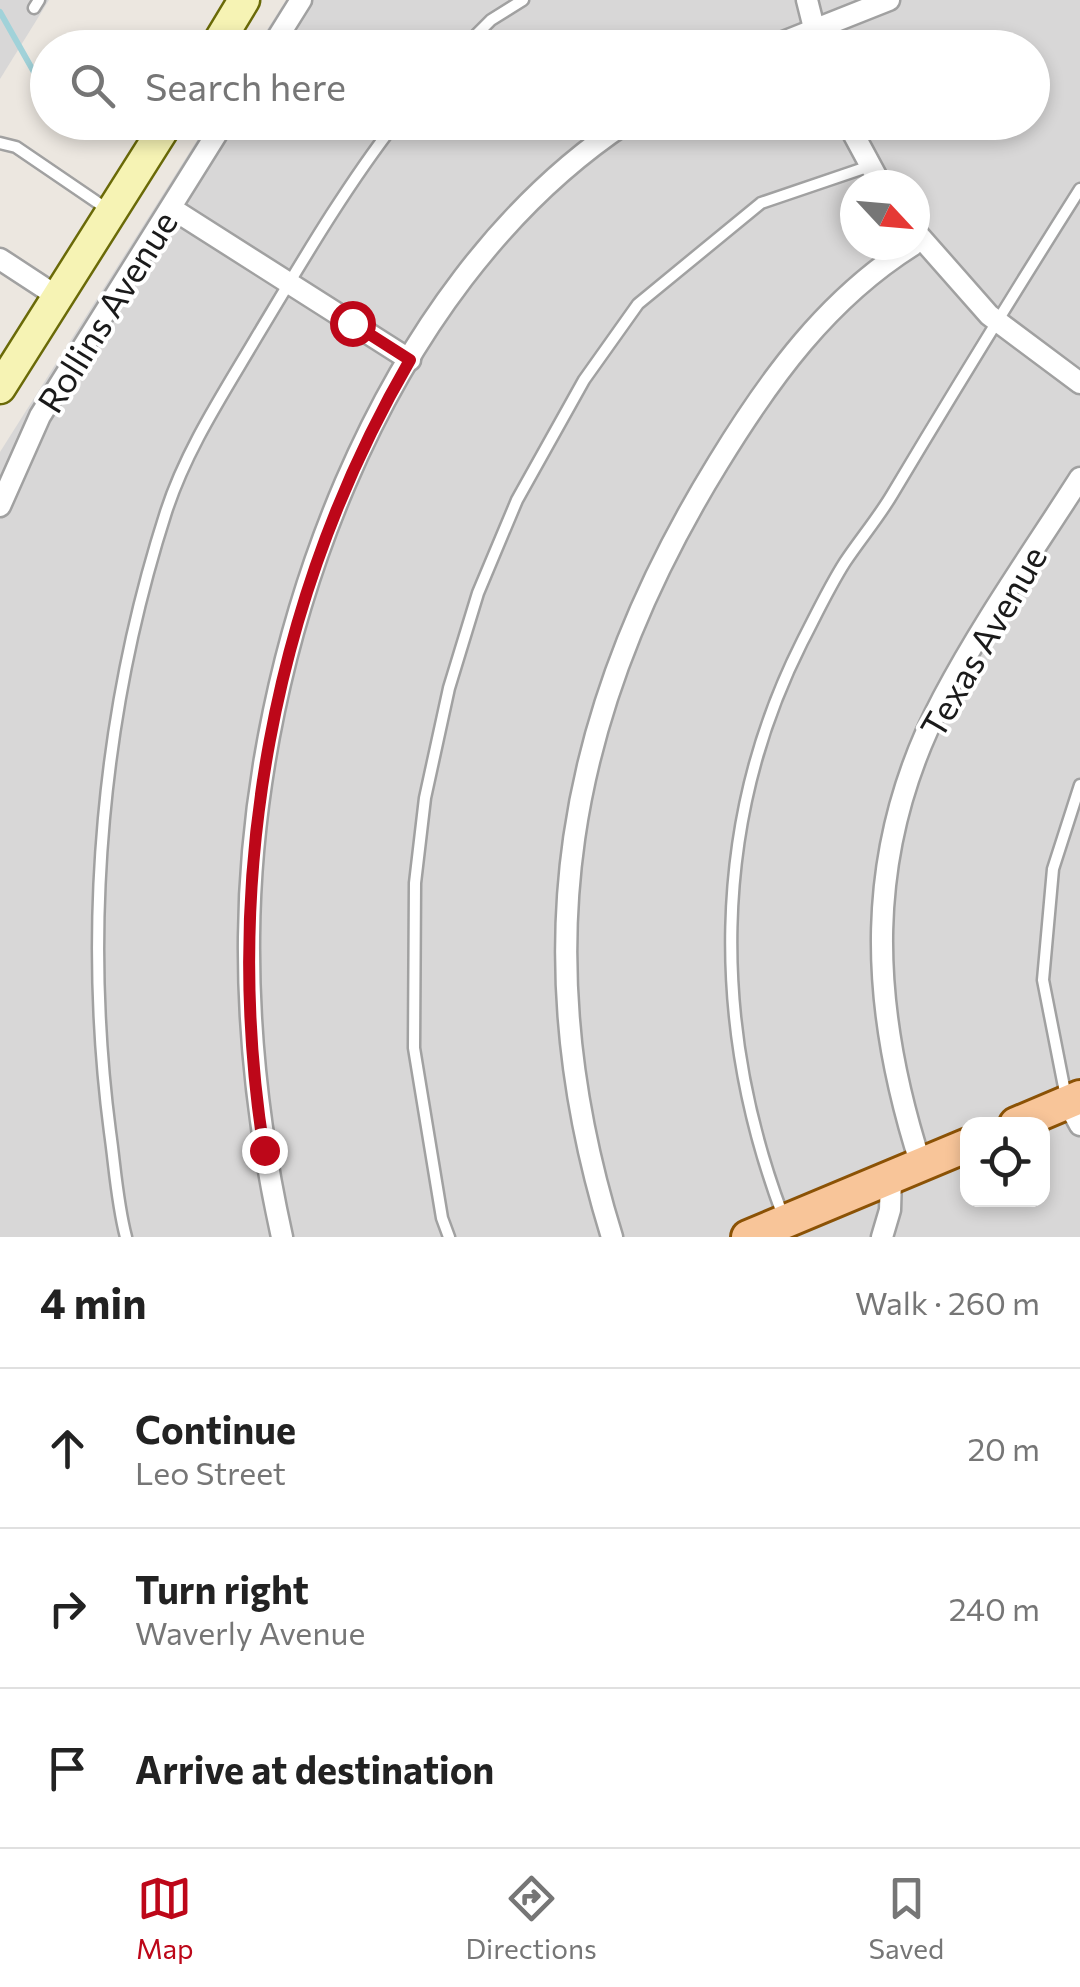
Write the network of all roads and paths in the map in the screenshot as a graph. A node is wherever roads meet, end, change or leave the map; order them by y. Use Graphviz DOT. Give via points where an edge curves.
graph roads {
  1 [pos="244,0"];
  2 [pos="301,0"];
  3 [pos="524,0"];
  4 [pos="807,0"];
  5 [pos="889,0"];
  6 [pos="226,30"];
  7 [pos="282,30"];
  8 [pos="481,30"];
  9 [pos="814,30"];
  10 [pos="831,30"];
  11 [pos="157,140"];
  12 [pos="213,140"];
  13 [pos="384,140"];
  14 [pos="604,140"];
  15 [pos="856,140"];
  16 [pos="0,143"];
  17 [pos="870,166"];
  18 [pos="873,170"];
  19 [pos="1080,189"];
  20 [pos="171,208"];
  21 [pos="112,212"];
  22 [pos="930,254"];
  23 [pos="0,259"];
  24 [pos="892,260"];
  25 [pos="289,283"];
  26 [pos="58,297"];
  27 [pos="996,320"];
  28 [pos="410,360"];
  29 [pos="1080,383"];
  30 [pos="0,388"];
  31 [pos="1080,478"];
  32 [pos="0,506"];
  33 [pos="1080,785"];
  34 [pos="1076,1108"];
  35 [pos="1042,1117"];
  36 [pos="960,1148"];
  37 [pos="906,1171"];
  38 [pos="785,1222"];
  39 [pos="126,1237"];
  40 [pos="282,1237"];
  41 [pos="450,1237"];
  42 [pos="612,1237"];
  43 [pos="748,1237"];
  44 [pos="882,1237"];
  1 -- 6 [label="main road"];
  2 -- 7 [label="street"];
  3 -- 8 [label="lane"];
  4 -- 9 [label="street"];
  5 -- 10 [label="street"];
  11 -- 21 [label="main road"];
  12 -- 20 [label="street, Rollins Avenue"];
  13 -- 25 [label="lane"];
  14 -- 28 [label="street" via="494,238"];
  15 -- 17 [label="street"];
  16 -- 21 [label="lane"];
  17 -- 18 [label="street"];
  17 -- 41 [label="lane" via="761,203 638,304 584,380 517,500 478,593 425,798 415,884 414,1048"];
  19 -- 27 [label="lane"];
  20 -- 25 [label="street"];
  20 -- 32 [label="street, Rollins Avenue" via="40,416"];
  21 -- 26 [label="main road"];
  22 -- 27 [label="street"];
  23 -- 26 [label="street"];
  24 -- 42 [label="street" via="826,314 755,402 673,535 602,704 580,794 564,977 571,1069 588,1160"];
  25 -- 28 [label="street"];
  25 -- 39 [label="lane" via="189,455 166,512 126,664 104,813 94,949 103,1080"];
  26 -- 30 [label="main road"];
  27 -- 29 [label="street"];
  27 -- 38 [label="lane" via="800,645 773,709 744,812 730,944 734,1034 745,1103"];
  28 -- 40 [label="street" via="333,510 266,756 252,879 249,1002 260,1125"];
  31 -- 37 [label="street, Texas Avenue" via="943,698 902,802 879,958"];
  33 -- 34 [label="lane" via="1052,869 1044,980"];
  34 -- 35 [label="main road"];
  36 -- 37 [label="main road"];
  37 -- 38 [label="main road"];
  37 -- 44 [label="street, Texas Avenue"];
  38 -- 43 [label="main road"];
}
